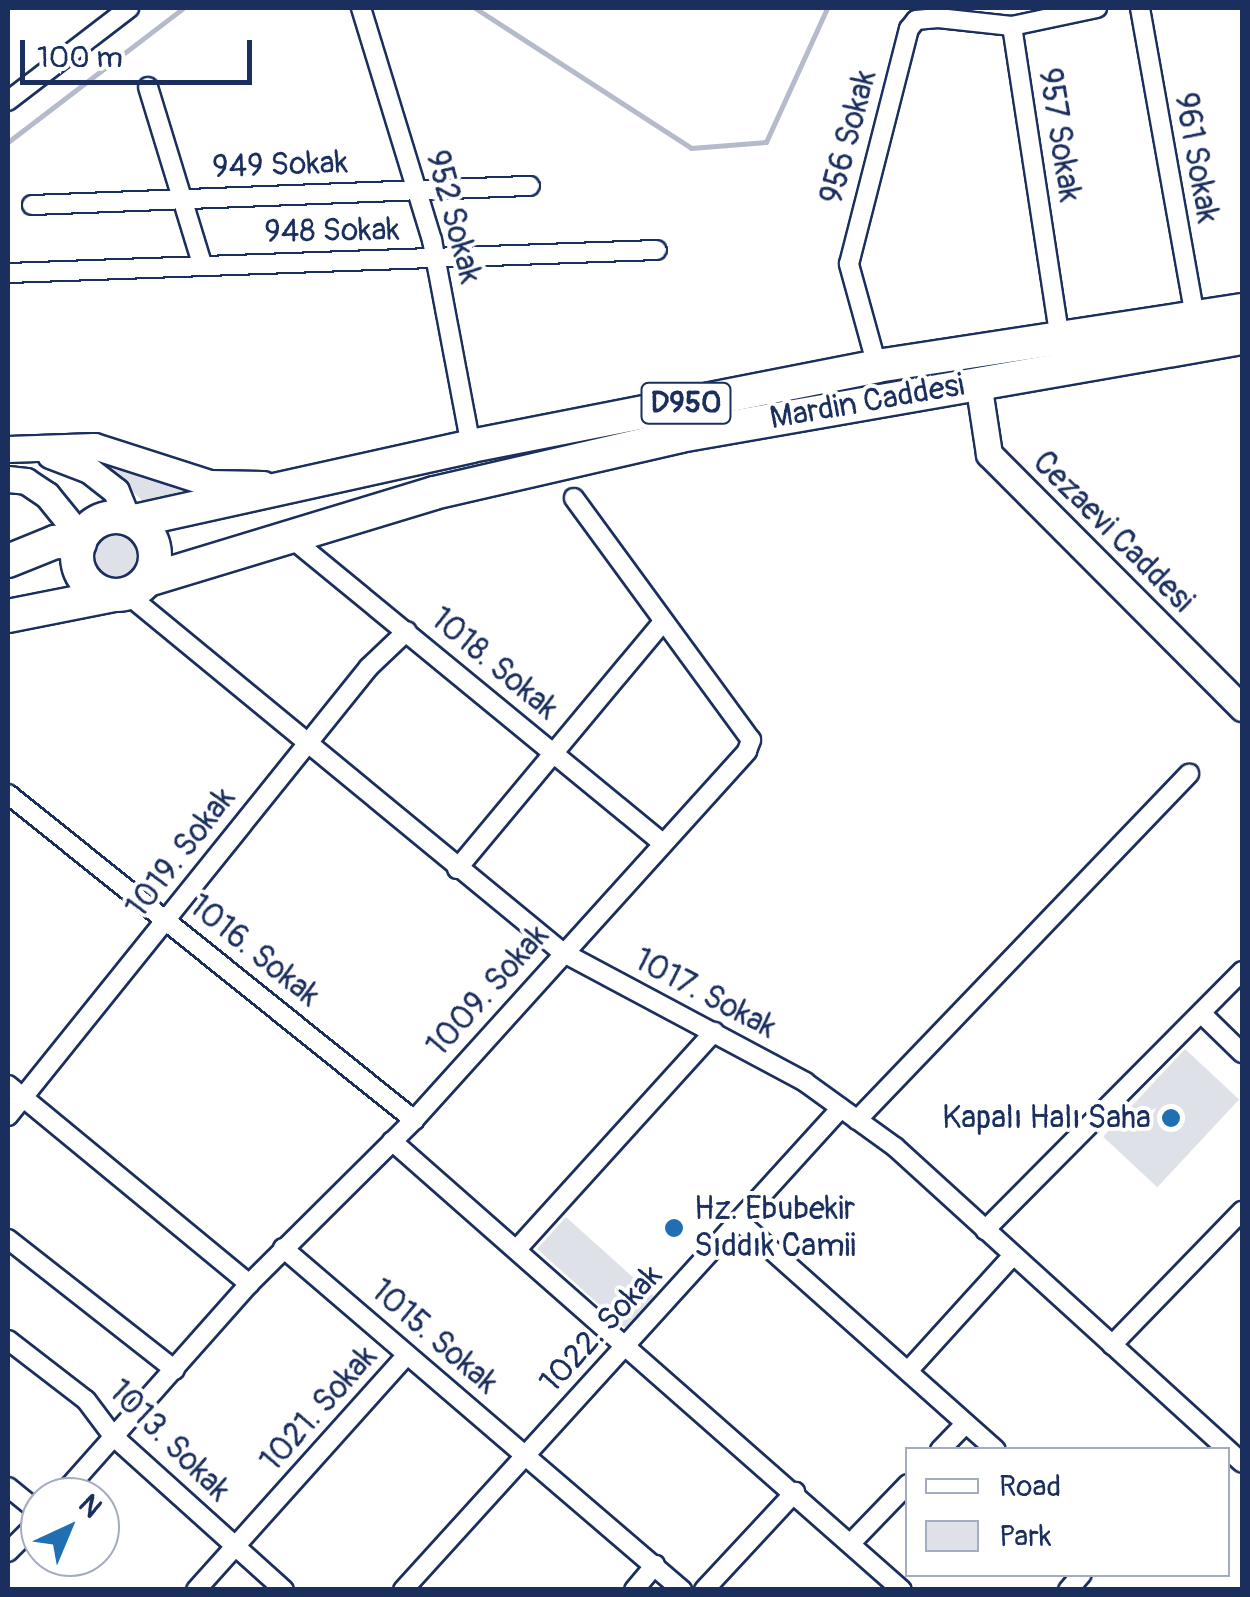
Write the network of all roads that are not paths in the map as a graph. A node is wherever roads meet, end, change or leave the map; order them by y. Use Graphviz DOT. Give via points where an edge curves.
graph roads {
  1 [pos="361,8"];
  2 [pos="1097,8"];
  3 [pos="1140,8"];
  4 [pos="121,10"];
  5 [pos="1012,26"];
  6 [pos="148,87"];
  7 [pos="8,101"];
  8 [pos="530,186"];
  9 [pos="416,190"];
  10 [pos="184,198"];
  11 [pos="32,205"];
  12 [pos="656,250"];
  13 [pos="435,260"];
  14 [pos="202,264"];
  15 [pos="8,273"];
  16 [pos="1242,310"];
  17 [pos="1195,318"];
  18 [pos="1060,338"];
  19 [pos="1242,338"];
  20 [pos="877,366"];
  21 [pos="978,382"];
  22 [pos="471,446"];
  23 [pos="15,450"];
  24 [pos="8,479"];
  25 [pos="308,486"];
  26 [pos="574,498"];
  27 [pos="130,520"];
  28 [pos="286,534"];
  29 [pos="81,540"];
  30 [pos="8,560"];
  31 [pos="130,590"];
  32 [pos="8,616"];
  33 [pos="662,622"];
  34 [pos="407,631"];
  35 [pos="1242,708"];
  36 [pos="308,744"];
  37 [pos="553,753"];
  38 [pos="1190,774"];
  39 [pos="8,794"];
  40 [pos="662,843"];
  41 [pos="457,869"];
  42 [pos="168,920"];
  43 [pos="562,952"];
  44 [pos="1242,971"];
  45 [pos="1202,1014"];
  46 [pos="714,1032"];
  47 [pos="1242,1053"];
  48 [pos="8,1085"];
  49 [pos="24,1097"];
  50 [pos="841,1108"];
  51 [pos="8,1116"];
  52 [pos="414,1120"];
  53 [pos="857,1120"];
  54 [pos="392,1141"];
  55 [pos="1242,1211"];
  56 [pos="742,1223"];
  57 [pos="985,1230"];
  58 [pos="8,1239"];
  59 [pos="283,1248"];
  60 [pos="518,1248"];
  61 [pos="1013,1255"];
  62 [pos="249,1284"];
  63 [pos="8,1340"];
  64 [pos="628,1343"];
  65 [pos="1112,1345"];
  66 [pos="406,1357"];
  67 [pos="175,1370"];
  68 [pos="908,1371"];
  69 [pos="966,1423"];
  70 [pos="114,1436"];
  71 [pos="1210,1444"];
  72 [pos="943,1447"];
  73 [pos="993,1447"];
  74 [pos="525,1453"];
  75 [pos="78,1477"];
  76 [pos="905,1487"];
  77 [pos="794,1492"];
  78 [pos="851,1543"];
  79 [pos="234,1546"];
  80 [pos="655,1565"];
  81 [pos="196,1590"];
  82 [pos="284,1590"];
  83 [pos="403,1590"];
  84 [pos="634,1590"];
  85 [pos="682,1590"];
  86 [pos="704,1590"];
  87 [pos="902,1590"];
  1 -- 9 [label="street, 952 Sokak"];
  2 -- 5 [label="street, 957 Sokak"];
  3 -- 17 [label="street, 961 Sokak"];
  4 -- 7 [label="street"];
  5 -- 18 [label="street, 957 Sokak"];
  5 -- 20 [label="street, 956 Sokak" via="938,18 916,20 909,29 849,264"];
  6 -- 10 [label="street"];
  8 -- 9 [label="street, 949 Sokak"];
  9 -- 10 [label="street, 949 Sokak"];
  9 -- 13 [label="street, 952 Sokak"];
  10 -- 11 [label="street, 949 Sokak"];
  10 -- 14 [label="street"];
  12 -- 13 [label="street, 948 Sokak"];
  13 -- 14 [label="street, 948 Sokak"];
  13 -- 22 [label="street, 952 Sokak"];
  14 -- 15 [label="street, 948 Sokak"];
  16 -- 17 [label="highway, Mardin Caddesi / D950"];
  17 -- 18 [label="highway, Mardin Caddesi / D950"];
  18 -- 20 [label="highway, Mardin Caddesi / D950"];
  19 -- 21 [label="highway, Mardin Caddesi / D950"];
  20 -- 22 [label="highway, Mardin Caddesi / D950"];
  21 -- 28 [label="highway, Mardin Caddesi / D950" via="680,436"];
  21 -- 35 [label="main road, Cezaevi Caddesi" via="988,454"];
  22 -- 25 [label="highway, Mardin Caddesi / D950"];
  23 -- 25 [label="main road, Mardin Caddesi" via="94,446 210,482"];
  23 -- 27 [label="main road" via="89,470 116,491"];
  24 -- 29 [label="main road" via="47,495"];
  25 -- 27 [label="highway, Mardin Caddesi / D950"];
  26 -- 33 [label="street, 1009. Sokak"];
  27 -- 29 [label="highway, Mardin Caddesi" via="100,520"];
  27 -- 31 [label="highway" via="154,544"];
  28 -- 31 [label="highway, Mardin Caddesi / D950"];
  28 -- 34 [label="street, 1018. Sokak"];
  29 -- 30 [label="highway, Mardin Caddesi"];
  29 -- 31 [label="highway" via="82,576"];
  31 -- 32 [label="highway, Mardin Caddesi"];
  31 -- 36 [label="street, 1017. Sokak"];
  33 -- 37 [label="street"];
  33 -- 40 [label="street, 1009. Sokak" via="751,740"];
  34 -- 36 [label="street, 1019. Sokak"];
  34 -- 37 [label="street, 1018. Sokak"];
  36 -- 41 [label="street, 1017. Sokak"];
  36 -- 42 [label="street, 1019. Sokak"];
  37 -- 40 [label="street, 1018. Sokak"];
  37 -- 41 [label="street"];
  38 -- 53 [label="street"];
  39 -- 42 [label="street, 1016. Sokak"];
  40 -- 43 [label="street, 1009. Sokak"];
  41 -- 43 [label="street, 1017. Sokak"];
  42 -- 49 [label="street, 1019. Sokak"];
  42 -- 52 [label="street, 1016. Sokak"];
  43 -- 46 [label="street, 1017. Sokak"];
  43 -- 52 [label="street, 1009. Sokak"];
  44 -- 45 [label="street"];
  45 -- 47 [label="street"];
  45 -- 57 [label="street"];
  46 -- 50 [label="street, 1017. Sokak"];
  46 -- 60 [label="street"];
  48 -- 49 [label="street"];
  49 -- 51 [label="street, 1019. Sokak"];
  49 -- 62 [label="street"];
  50 -- 53 [label="street, 1017. Sokak"];
  50 -- 56 [label="street, 1022. Sokak"];
  52 -- 54 [label="street, 1009. Sokak"];
  53 -- 57 [label="street, 1017. Sokak"];
  54 -- 59 [label="street, 1009. Sokak"];
  54 -- 60 [label="street"];
  55 -- 65 [label="street"];
  56 -- 64 [label="street, 1022. Sokak"];
  56 -- 68 [label="street"];
  57 -- 61 [label="street, 1017. Sokak"];
  58 -- 67 [label="street"];
  59 -- 62 [label="street, 1009. Sokak"];
  59 -- 66 [label="street, 1015. Sokak"];
  60 -- 64 [label="street"];
  61 -- 65 [label="street, 1017. Sokak"];
  61 -- 68 [label="street"];
  62 -- 67 [label="street, 1009. Sokak"];
  63 -- 70 [label="street, 1013. Sokak" via="86,1400"];
  64 -- 74 [label="street, 1022. Sokak"];
  64 -- 77 [label="street"];
  65 -- 71 [label="street, 1017. Sokak"];
  66 -- 74 [label="street, 1015. Sokak"];
  66 -- 79 [label="street, 1021. Sokak"];
  67 -- 70 [label="street, 1009. Sokak"];
  68 -- 69 [label="street"];
  69 -- 72 [label="street"];
  69 -- 73 [label="street"];
  70 -- 75 [label="street, 1009. Sokak"];
  70 -- 79 [label="street, 1013. Sokak"];
  74 -- 80 [label="street, 1015. Sokak"];
  74 -- 83 [label="street, 1022. Sokak"];
  76 -- 78 [label="street"];
  77 -- 78 [label="street"];
  77 -- 86 [label="street"];
  78 -- 87 [label="street"];
  79 -- 81 [label="street, 1021. Sokak"];
  79 -- 82 [label="street, 1013. Sokak"];
  80 -- 84 [label="street"];
  80 -- 85 [label="street, 1015. Sokak"];
}
